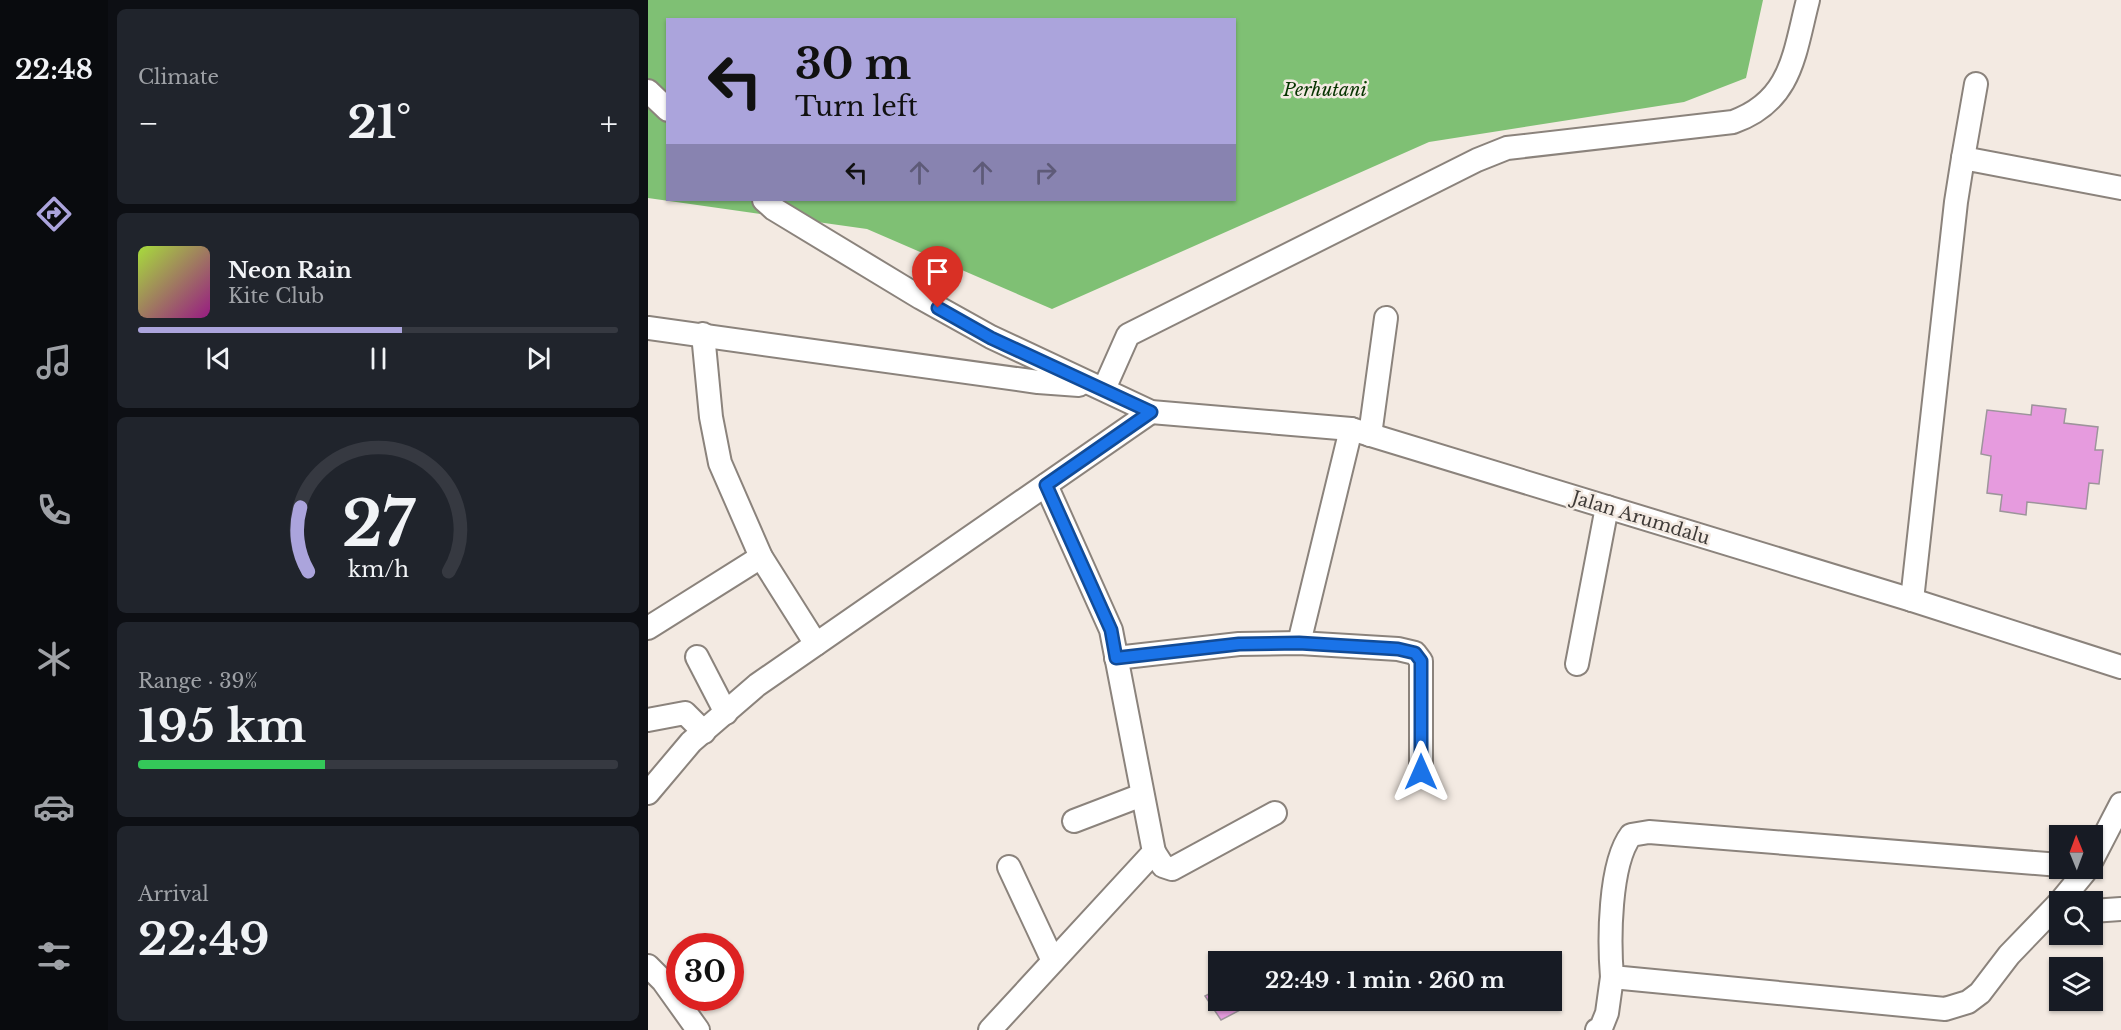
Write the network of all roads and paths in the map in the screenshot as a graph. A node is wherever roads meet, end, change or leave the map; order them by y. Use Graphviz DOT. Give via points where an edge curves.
graph roads {
  1 [pos="1808,0"];
  2 [pos="1976,84"];
  3 [pos="648,91"];
  4 [pos="666,108"];
  5 [pos="1963,158"];
  6 [pos="2121,188"];
  7 [pos="765,201"];
  8 [pos="1386,318"];
  9 [pos="648,328"];
  10 [pos="703,334"];
  11 [pos="1097,387"];
  12 [pos="1151,412"];
  13 [pos="1360,432"];
  14 [pos="1046,485"];
  15 [pos="1606,507"];
  16 [pos="761,557"];
  17 [pos="1912,600"];
  18 [pos="648,628"];
  19 [pos="1299,643"];
  20 [pos="816,644"];
  21 [pos="697,657"];
  22 [pos="1116,658"];
  23 [pos="1576,664"];
  24 [pos="2121,667"];
  25 [pos="726,713"];
  26 [pos="648,720"];
  27 [pos="704,732"];
  28 [pos="1421,772"];
  29 [pos="648,793"];
  30 [pos="1142,795"];
  31 [pos="2121,804"];
  32 [pos="1275,813"];
  33 [pos="1074,821"];
  34 [pos="2103,839"];
  35 [pos="1154,852"];
  36 [pos="2049,864"];
  37 [pos="1009,867"];
  38 [pos="2079,879"];
  39 [pos="2070,891"];
  40 [pos="2121,909"];
  41 [pos="2103,910"];
  42 [pos="2049,916"];
  43 [pos="1053,961"];
  44 [pos="648,966"];
  45 [pos="1611,977"];
  46 [pos="698,1030"];
  47 [pos="990,1030"];
  48 [pos="1597,1030"];
  1 -- 11 [label="street" via="1788,75 1775,97 1751,115 1732,122 1507,148 1477,160 1128,335"];
  2 -- 5 [label="street"];
  3 -- 4 [label="street"];
  5 -- 6 [label="street"];
  5 -- 17 [label="street"];
  7 -- 11 [label="street" via="991,338"];
  8 -- 13 [label="street"];
  9 -- 10 [label="street"];
  10 -- 11 [label="street"];
  10 -- 16 [label="street" via="720,464"];
  11 -- 12 [label="street"];
  12 -- 13 [label="street, Jalan Arumdalu"];
  12 -- 14 [label="street"];
  13 -- 15 [label="street, Jalan Arumdalu"];
  13 -- 19 [label="street"];
  14 -- 20 [label="street"];
  14 -- 22 [label="street" via="1111,630"];
  15 -- 17 [label="street, Jalan Arumdalu"];
  15 -- 23 [label="street"];
  16 -- 18 [label="street"];
  16 -- 20 [label="street"];
  17 -- 24 [label="street, Jalan Arumdalu"];
  19 -- 22 [label="street" via="1239,644"];
  19 -- 28 [label="street" via="1415,653 1421,661"];
  20 -- 25 [label="street" via="757,685"];
  21 -- 25 [label="street"];
  22 -- 30 [label="street"];
  25 -- 27 [label="street"];
  26 -- 27 [label="street" via="685,713"];
  27 -- 29 [label="street"];
  30 -- 33 [label="street"];
  30 -- 35 [label="street"];
  31 -- 34 [label="street"];
  32 -- 35 [label="street" via="1172,869 1163,866"];
  35 -- 43 [label="street"];
  36 -- 45 [label="street" via="1649,832 1631,835 1622,847 1615,878"];
  37 -- 43 [label="street"];
  38 -- 39 [label="street"];
  40 -- 41 [label="street"];
  42 -- 45 [label="street" via="2009,956 1980,993 1968,1002 1946,1008"];
  43 -- 47 [label="street"];
  44 -- 46 [label="street"];
  45 -- 48 [label="street" via="1607,1013"];
}
